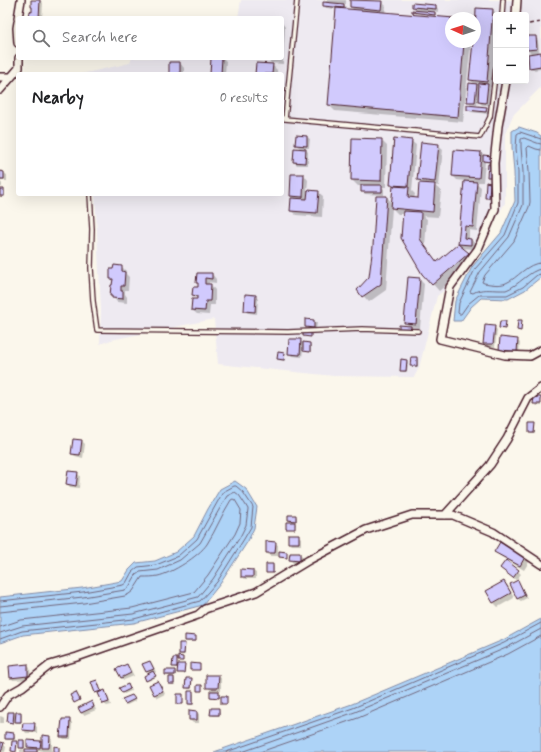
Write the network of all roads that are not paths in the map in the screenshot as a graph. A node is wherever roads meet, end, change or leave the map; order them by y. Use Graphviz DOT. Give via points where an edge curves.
graph roads {
  1 [pos="21,0"];
  2 [pos="296,0"];
  3 [pos="503,0"];
  4 [pos="517,0"];
  5 [pos="502,12"];
  6 [pos="516,12"];
  7 [pos="18,16"];
  8 [pos="19,60"];
  9 [pos="0,77"];
  10 [pos="11,77"];
  11 [pos="494,84"];
  12 [pos="505,84"];
  13 [pos="0,90"];
  14 [pos="284,119"];
  15 [pos="90,196"];
  16 [pos="418,331"];
  17 [pos="541,350"];
  18 [pos="541,388"];
  19 [pos="445,515"];
  20 [pos="541,564"];
  21 [pos="0,707"];
  1 -- 7 [label="street"];
  2 -- 14 [label="lane"];
  3 -- 5 [label="lane"];
  4 -- 6 [label="street"];
  8 -- 10 [label="street" via="19,68"];
  9 -- 10 [label="street"];
  10 -- 13 [label="street"];
  11 -- 14 [label="lane" via="490,117 480,137"];
  12 -- 17 [label="street" via="494,163 495,208 478,249 450,287 440,339 505,355 530,356"];
  15 -- 16 [label="lane" via="91,268 96,330"];
  18 -- 19 [label="street" via="528,398 490,465"];
  19 -- 20 [label="street" via="453,515 493,532"];
  19 -- 21 [label="street" via="412,515 366,530 256,592 205,609 198,615 50,665 8,695"];
}
